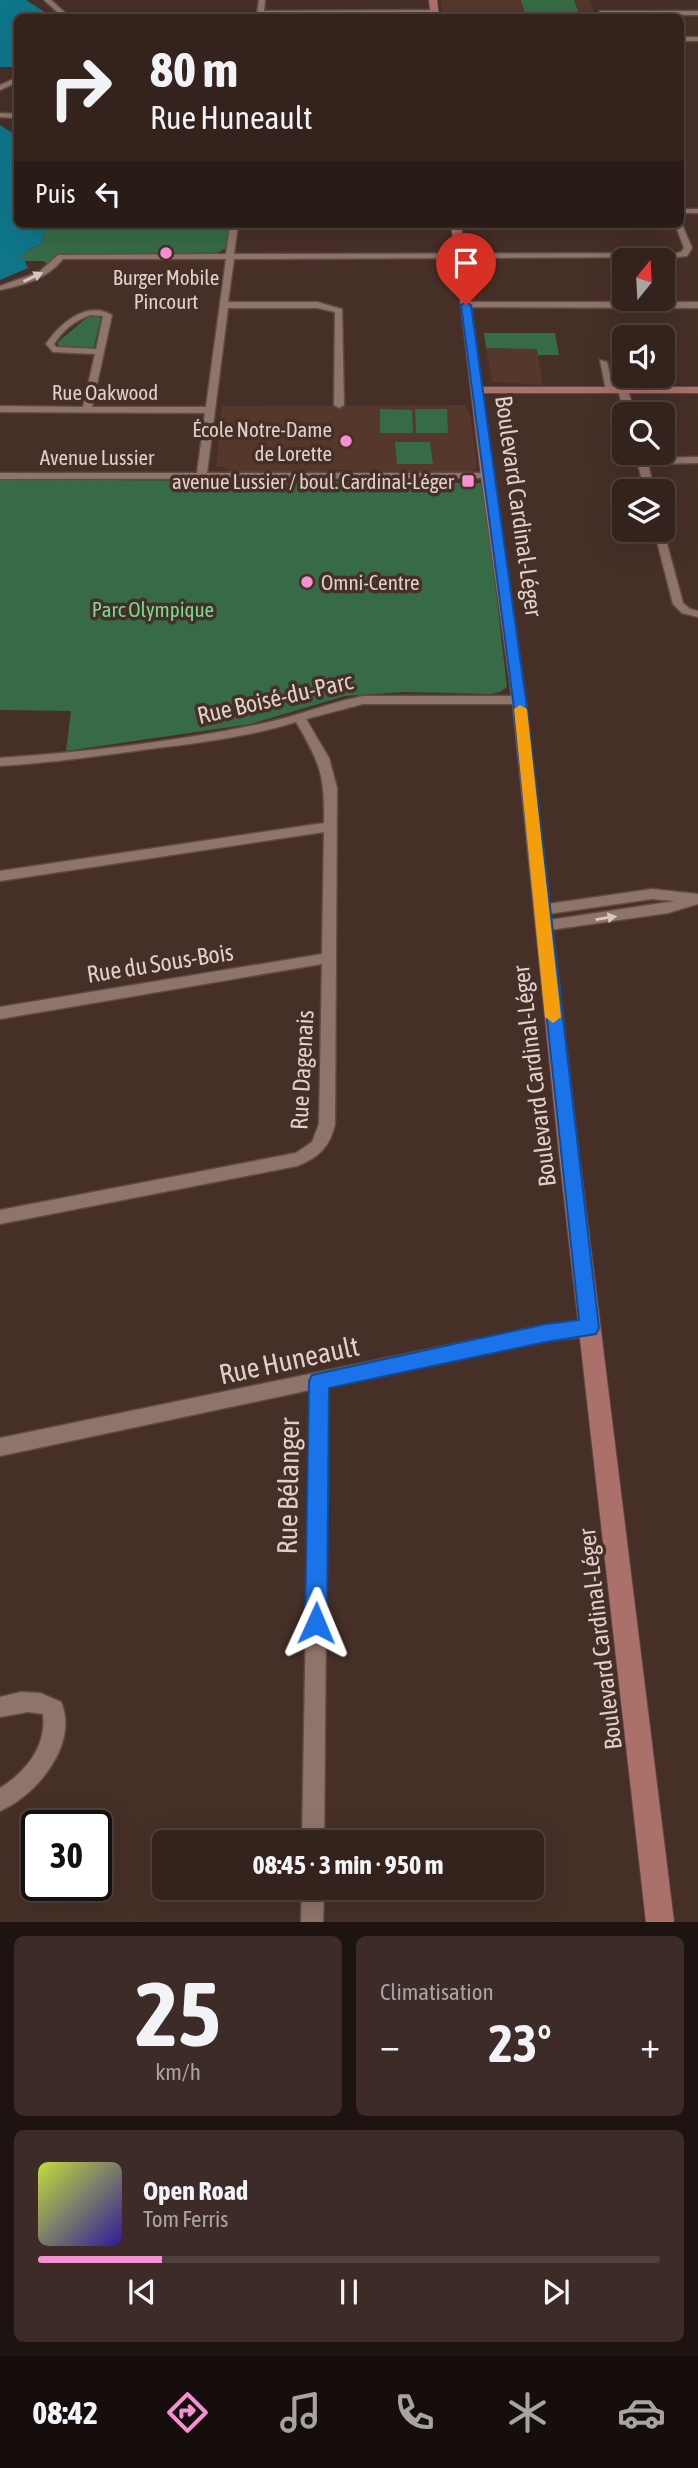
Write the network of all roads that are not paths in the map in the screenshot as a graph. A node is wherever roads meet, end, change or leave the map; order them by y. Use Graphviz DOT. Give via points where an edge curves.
graph roads {
  1 [pos="47,0"];
  2 [pos="600,12"];
  3 [pos="698,13"];
  4 [pos="63,14"];
  5 [pos="234,228"];
  6 [pos="456,228"];
  7 [pos="680,228"];
  8 [pos="460,256"];
  9 [pos="230,257"];
  10 [pos="0,288"];
  11 [pos="225,305"];
  12 [pos="466,305"];
  13 [pos="698,305"];
  14 [pos="100,352"];
  15 [pos="603,362"];
  16 [pos="477,390"];
  17 [pos="617,390"];
  18 [pos="698,390"];
  19 [pos="623,402"];
  20 [pos="339,405"];
  21 [pos="0,409"];
  22 [pos="87,409"];
  23 [pos="211,410"];
  24 [pos="675,459"];
  25 [pos="698,460"];
  26 [pos="0,475"];
  27 [pos="202,476"];
  28 [pos="487,476"];
  29 [pos="662,542"];
  30 [pos="698,614"];
  31 [pos="519,700"];
  32 [pos="299,717"];
  33 [pos="0,762"];
  34 [pos="329,827"];
  35 [pos="0,876"];
  36 [pos="698,899"];
  37 [pos="542,918"];
  38 [pos="328,958"];
  39 [pos="0,1013"];
  40 [pos="0,1217"];
  41 [pos="590,1328"];
  42 [pos="319,1381"];
  43 [pos="0,1447"];
  44 [pos="0,1707"];
  45 [pos="0,1800"];
  46 [pos="313,1830"];
  47 [pos="313,1900"];
  48 [pos="312,1922"];
  49 [pos="660,1922"];
  1 -- 4 [label="street"];
  2 -- 3 [label="street"];
  5 -- 9 [label="street"];
  6 -- 8 [label="street, Boulevard Cardinal-Léger"];
  7 -- 8 [label="street" via="688,248 684,254"];
  8 -- 9 [label="street"];
  8 -- 12 [label="street, Boulevard Cardinal-Léger"];
  10 -- 9 [label="street, one-way" via="37,276 61,257"];
  9 -- 11 [label="street"];
  11 -- 20 [label="street" via="317,305 339,311"];
  11 -- 23 [label="street"];
  12 -- 13 [label="street"];
  12 -- 16 [label="street, Boulevard Cardinal-Léger"];
  14 -- 14 [label="street" via="109,318 100,312 81,314 50,344 58,351"];
  14 -- 22 [label="street"];
  15 -- 17 [label="street"];
  16 -- 17 [label="street"];
  16 -- 28 [label="street, Boulevard Cardinal-Léger"];
  17 -- 18 [label="street"];
  17 -- 19 [label="street"];
  21 -- 22 [label="street, Rue Oakwood"];
  22 -- 23 [label="street, Rue Oakwood"];
  23 -- 27 [label="street"];
  24 -- 25 [label="street"];
  26 -- 27 [label="street, Avenue Lussier"];
  27 -- 28 [label="street, Avenue Lussier"];
  28 -- 31 [label="street, Boulevard Cardinal-Léger"];
  29 -- 30 [label="street" via="678,604"];
  31 -- 32 [label="street, Rue Boisé-du-Parc" via="370,700"];
  31 -- 37 [label="street, Boulevard Cardinal-Léger"];
  32 -- 33 [label="street, Rue Boisé-du-Parc" via="221,736"];
  32 -- 34 [label="street, Rue Dagenais" via="327,772"];
  34 -- 35 [label="street"];
  34 -- 38 [label="street, Rue Dagenais"];
  36 -- 37 [label="street" via="668,908"];
  37 -- 41 [label="street, Boulevard Cardinal-Léger"];
  38 -- 39 [label="street, Rue du Sous-Bois"];
  38 -- 40 [label="street, Rue Dagenais" via="327,1124 312,1153"];
  41 -- 42 [label="street, Rue Huneault" via="546,1333"];
  41 -- 49 [label="street, Boulevard Cardinal-Léger"];
  42 -- 43 [label="street, Rue Huneault"];
  42 -- 46 [label="street, Rue Bélanger"];
  44 -- 45 [label="street" via="42,1702 54,1709 56,1728 51,1749 36,1772 19,1790"];
  47 -- 48 [label="street"];
}
